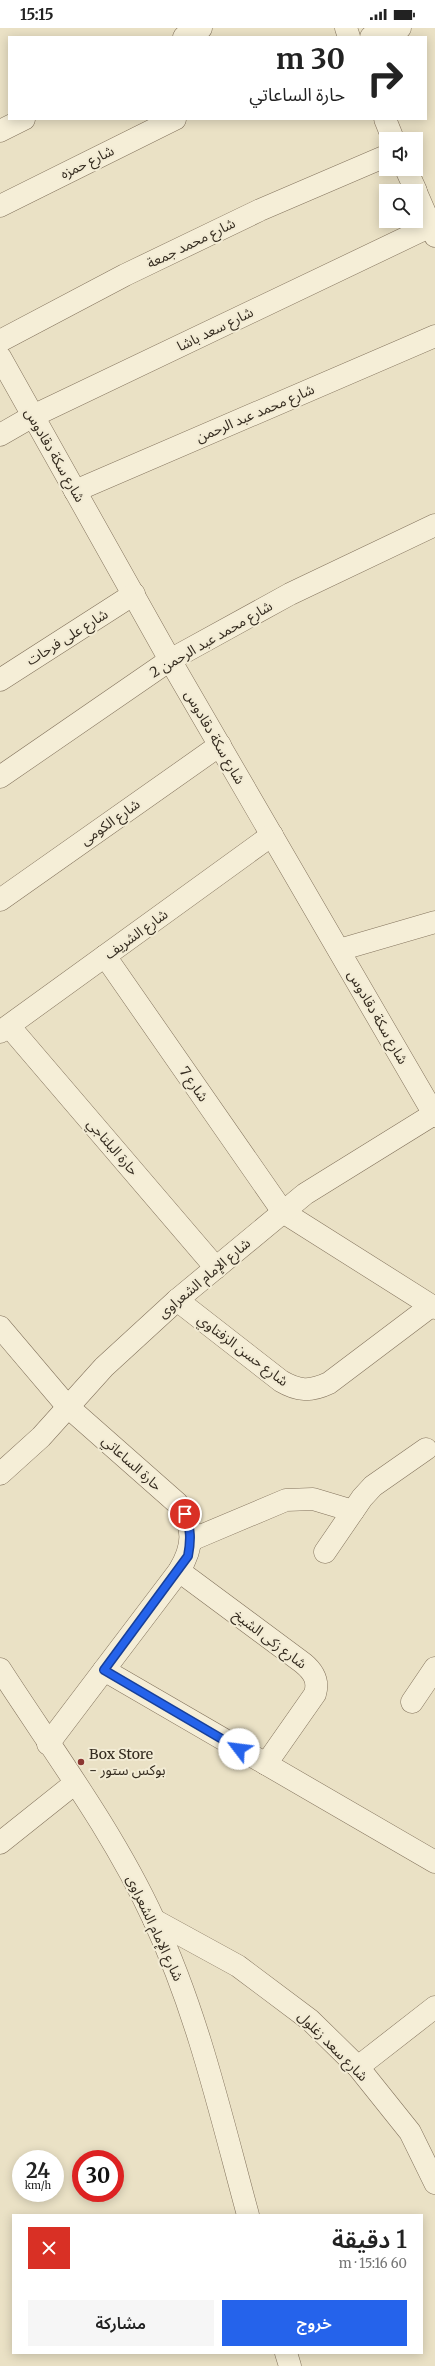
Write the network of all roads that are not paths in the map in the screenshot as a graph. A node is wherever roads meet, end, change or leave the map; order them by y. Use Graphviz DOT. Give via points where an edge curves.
graph roads {
  1 [pos="201,28"];
  2 [pos="400,28"];
  3 [pos="186,36"];
  4 [pos="374,36"];
  5 [pos="22,120"];
  6 [pos="173,120"];
  7 [pos="384,120"];
  8 [pos="0,131"];
  9 [pos="390,132"];
  10 [pos="379,159"];
  11 [pos="0,206"];
  12 [pos="423,207"];
  13 [pos="433,231"];
  14 [pos="435,336"];
  15 [pos="0,341"];
  16 [pos="0,357"];
  17 [pos="33,416"];
  18 [pos="0,435"];
  19 [pos="75,491"];
  20 [pos="435,525"];
  21 [pos="134,594"];
  22 [pos="170,660"];
  23 [pos="0,680"];
  24 [pos="220,745"];
  25 [pos="0,777"];
  26 [pos="272,835"];
  27 [pos="0,900"];
  28 [pos="435,922"];
  29 [pos="339,950"];
  30 [pos="105,956"];
  31 [pos="4,1029"];
  32 [pos="434,1115"];
  33 [pos="283,1212"];
  34 [pos="216,1268"];
  35 [pos="177,1300"];
  36 [pos="433,1307"];
  37 [pos="0,1327"];
  38 [pos="67,1406"];
  39 [pos="426,1449"];
  40 [pos="0,1474"];
  41 [pos="353,1511"];
  42 [pos="191,1540"];
  43 [pos="325,1552"];
  44 [pos="178,1571"];
  45 [pos="435,1668"];
  46 [pos="0,1669"];
  47 [pos="104,1670"];
  48 [pos="412,1702"];
  49 [pos="48,1744"];
  50 [pos="266,1764"];
  51 [pos="74,1784"];
  52 [pos="0,1843"];
  53 [pos="435,1862"];
  54 [pos="154,1920"];
  55 [pos="435,2007"];
  56 [pos="358,2067"];
  57 [pos="435,2183"];
  58 [pos="248,2214"];
  59 [pos="286,2354"];
  60 [pos="290,2366"];
  1 -- 3 [label="street"];
  2 -- 4 [label="street"];
  5 -- 8 [label="street"];
  6 -- 11 [label="street, شارع حمزه"];
  7 -- 9 [label="street"];
  10 -- 15 [label="street, شارع محمد جمعة" via="260,210 125,275"];
  12 -- 13 [label="street"];
  13 -- 17 [label="street, شارع سعد باشا"];
  14 -- 19 [label="street, شارع محمد عبد الرحمن"];
  16 -- 17 [label="street, شارع سكة دقادوس"];
  17 -- 18 [label="street, شارع سعد باشا"];
  17 -- 19 [label="street, شارع سكة دقادوس"];
  19 -- 21 [label="street, شارع سكة دقادوس"];
  20 -- 22 [label="street, شارع محمد عبد الرحمن 2" via="290,594"];
  21 -- 22 [label="street, شارع سكة دقادوس"];
  21 -- 23 [label="street, شارع على فرحات"];
  22 -- 24 [label="street, شارع سكة دقادوس"];
  22 -- 25 [label="street, شارع محمد عبد الرحمن 2"];
  24 -- 26 [label="street, شارع سكة دقادوس"];
  24 -- 27 [label="street, شارع الكومى"];
  26 -- 29 [label="street, شارع سكة دقادوس"];
  26 -- 30 [label="street, شارع الشريف"];
  28 -- 29 [label="street"];
  29 -- 32 [label="street, شارع سكة دقادوس"];
  30 -- 31 [label="street, شارع الشريف"];
  30 -- 33 [label="street, شارع 7"];
  31 -- 34 [label="street, حارة البلتاجي"];
  32 -- 33 [label="street, شارع الإمام الشعراوى" via="305,1194"];
  33 -- 34 [label="street, شارع الإمام الشعراوى"];
  33 -- 36 [label="street"];
  34 -- 35 [label="street, شارع الإمام الشعراوى"];
  35 -- 36 [label="street, شارع حسن الزفتاوي" via="281,1381 304,1391 329,1384"];
  35 -- 38 [label="street, شارع الإمام الشعراوى" via="104,1367"];
  37 -- 38 [label="street, حارة الساعاتي"];
  38 -- 40 [label="street, شارع الإمام الشعراوى" via="41,1437"];
  38 -- 42 [label="street, حارة الساعاتي" via="176,1503 190,1526"];
  39 -- 41 [label="street" via="373,1486"];
  41 -- 42 [label="street" via="313,1499 286,1500"];
  41 -- 43 [label="street"];
  42 -- 44 [label="street, حارة الساعاتي" via="188,1556"];
  44 -- 47 [label="street, حارة الساعاتي"];
  44 -- 50 [label="street, شارع زكى الشيخ" via="314,1673 317,1687 315,1694"];
  45 -- 48 [label="street"];
  46 -- 49 [label="street, شارع الإمام الشعراوى"];
  47 -- 49 [label="street, حارة الساعاتي"];
  47 -- 50 [label="street"];
  49 -- 51 [label="street, شارع الإمام الشعراوى"];
  50 -- 53 [label="street"];
  51 -- 52 [label="street"];
  51 -- 54 [label="street, شارع الإمام الشعراوى" via="104,1828"];
  54 -- 56 [label="street, شارع سعد زغلول" via="238,1966 310,2020"];
  54 -- 58 [label="street, شارع الإمام الشعراوى" via="195,2022"];
  55 -- 56 [label="street"];
  56 -- 57 [label="street, شارع سعد زغلول" via="410,2132"];
  59 -- 60 [label="street"];
}
